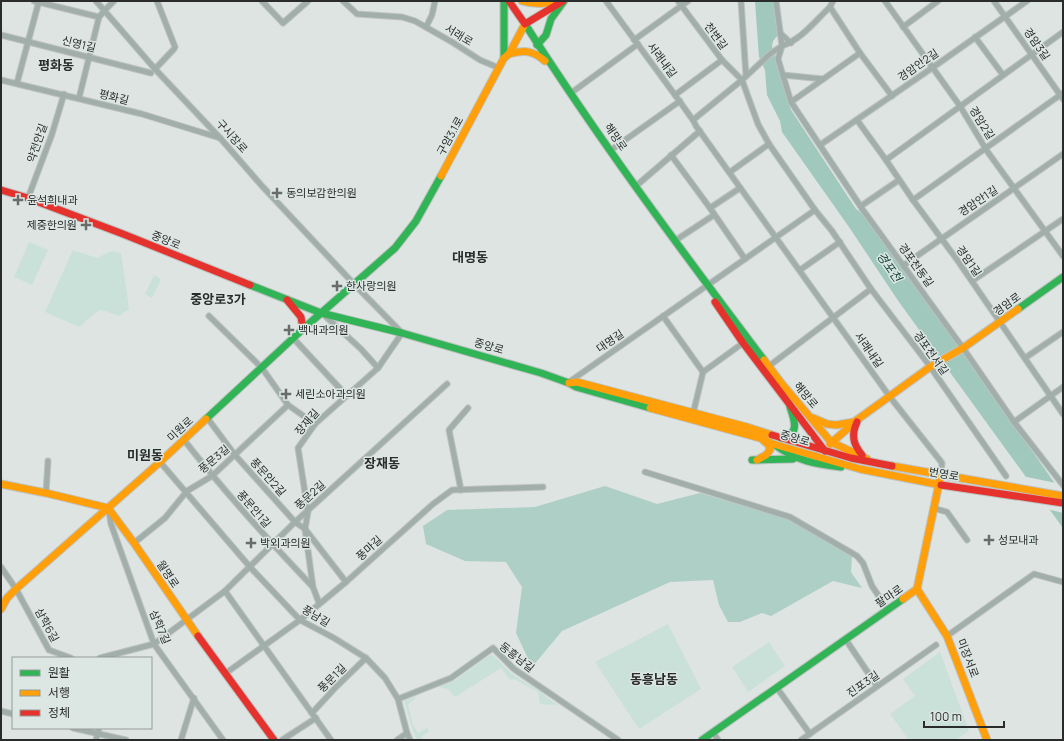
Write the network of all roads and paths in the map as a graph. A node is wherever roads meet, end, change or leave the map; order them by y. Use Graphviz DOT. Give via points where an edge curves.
graph roads {
  1 [pos="37,1"];
  2 [pos="96,1"];
  3 [pos="114,1"];
  4 [pos="157,1"];
  5 [pos="262,1"];
  6 [pos="343,1"];
  7 [pos="434,1"];
  8 [pos="504,1"];
  9 [pos="509,1"];
  10 [pos="522,1"];
  11 [pos="559,1"];
  12 [pos="564,1"];
  13 [pos="606,1"];
  14 [pos="688,1"];
  15 [pos="741,1"];
  16 [pos="776,1"];
  17 [pos="833,1"];
  18 [pos="885,1"];
  19 [pos="938,1"];
  20 [pos="994,1"];
  21 [pos="1027,1"];
  22 [pos="304,2"];
  23 [pos="680,3"];
  24 [pos="830,7"];
  25 [pos="105,10"];
  26 [pos="1005,17"];
  27 [pos="99,18"];
  28 [pos="525,24"];
  29 [pos="426,27"];
  30 [pos="903,27"];
  31 [pos="780,33"];
  32 [pos="1063,33"];
  33 [pos="1,35"];
  34 [pos="975,37"];
  35 [pos="28,42"];
  36 [pos="636,42"];
  37 [pos="791,43"];
  38 [pos="537,45"];
  39 [pos="782,46"];
  40 [pos="860,53"];
  41 [pos="1032,54"];
  42 [pos="507,56"];
  43 [pos="90,58"];
  44 [pos="722,60"];
  45 [pos="499,68"];
  46 [pos="553,68"];
  47 [pos="932,68"];
  48 [pos="153,71"];
  49 [pos="783,75"];
  50 [pos="1003,75"];
  51 [pos="744,78"];
  52 [pos="823,79"];
  53 [pos="1,80"];
  54 [pos="17,83"];
  55 [pos="571,93"];
  56 [pos="64,94"];
  57 [pos="675,95"];
  58 [pos="892,96"];
  59 [pos="1062,96"];
  60 [pos="80,98"];
  61 [pos="680,101"];
  62 [pos="791,102"];
  63 [pos="960,106"];
  64 [pos="694,120"];
  65 [pos="857,120"];
  66 [pos="700,131"];
  67 [pos="221,139"];
  68 [pos="769,144"];
  69 [pos="820,145"];
  70 [pos="985,148"];
  71 [pos="611,150"];
  72 [pos="1063,154"];
  73 [pos="671,155"];
  74 [pos="886,160"];
  75 [pos="730,172"];
  76 [pos="899,180"];
  77 [pos="636,186"];
  78 [pos="740,188"];
  79 [pos="1015,188"];
  80 [pos="1,190"];
  81 [pos="28,198"];
  82 [pos="913,200"];
  83 [pos="861,206"];
  84 [pos="710,208"];
  85 [pos="815,210"];
  86 [pos="714,214"];
  87 [pos="1063,219"];
  88 [pos="1046,231"];
  89 [pos="776,237"];
  90 [pos="941,239"];
  91 [pos="676,240"];
  92 [pos="840,242"];
  93 [pos="1063,256"];
  94 [pos="745,258"];
  95 [pos="904,265"];
  96 [pos="800,270"];
  97 [pos="1063,277"];
  98 [pos="972,281"];
  99 [pos="354,284"];
  100 [pos="707,284"];
  101 [pos="871,289"];
  102 [pos="286,298"];
  103 [pos="322,313"];
  104 [pos="209,316"];
  105 [pos="663,316"];
  106 [pos="833,317"];
  107 [pos="1000,322"];
  108 [pos="304,329"];
  109 [pos="1063,332"];
  110 [pos="402,333"];
  111 [pos="293,338"];
  112 [pos="743,343"];
  113 [pos="963,348"];
  114 [pos="1024,358"];
  115 [pos="769,366"];
  116 [pos="930,367"];
  117 [pos="262,368"];
  118 [pos="378,368"];
  119 [pos="703,372"];
  120 [pos="569,383"];
  121 [pos="447,384"];
  122 [pos="1063,387"];
  123 [pos="347,396"];
  124 [pos="1050,396"];
  125 [pos="890,397"];
  126 [pos="288,405"];
  127 [pos="790,407"];
  128 [pos="468,408"];
  129 [pos="806,413"];
  130 [pos="1063,414"];
  131 [pos="693,416"];
  132 [pos="208,418"];
  133 [pos="860,418"];
  134 [pos="1014,422"];
  135 [pos="315,424"];
  136 [pos="760,438"];
  137 [pos="184,440"];
  138 [pos="775,440"];
  139 [pos="831,442"];
  140 [pos="824,454"];
  141 [pos="235,455"];
  142 [pos="796,459"];
  143 [pos="867,460"];
  144 [pos="48,461"];
  145 [pos="160,462"];
  146 [pos="860,468"];
  147 [pos="645,472"];
  148 [pos="941,474"];
  149 [pos="212,476"];
  150 [pos="1006,476"];
  151 [pos="1,484"];
  152 [pos="939,485"];
  153 [pos="1063,485"];
  154 [pos="543,487"];
  155 [pos="461,490"];
  156 [pos="186,491"];
  157 [pos="46,493"];
  158 [pos="1063,496"];
  159 [pos="1063,503"];
  160 [pos="108,508"];
  161 [pos="933,508"];
  162 [pos="308,512"];
  163 [pos="295,522"];
  164 [pos="305,529"];
  165 [pos="967,540"];
  166 [pos="134,543"];
  167 [pos="273,546"];
  168 [pos="1,567"];
  169 [pos="250,567"];
  170 [pos="346,582"];
  171 [pos="1063,582"];
  172 [pos="313,587"];
  173 [pos="16,589"];
  174 [pos="918,590"];
  175 [pos="226,591"];
  176 [pos="319,603"];
  177 [pos="1,607"];
  178 [pos="888,610"];
  179 [pos="186,620"];
  180 [pos="300,620"];
  181 [pos="947,636"];
  182 [pos="846,640"];
  183 [pos="154,644"];
  184 [pos="936,645"];
  185 [pos="265,646"];
  186 [pos="117,656"];
  187 [pos="68,657"];
  188 [pos="366,658"];
  189 [pos="226,673"];
  190 [pos="877,686"];
  191 [pos="777,688"];
  192 [pos="194,698"];
  193 [pos="398,699"];
  194 [pos="1,711"];
  195 [pos="12,714"];
  196 [pos="314,715"];
  197 [pos="81,729"];
  198 [pos="98,731"];
  199 [pos="713,732"];
  200 [pos="407,733"];
  201 [pos="810,734"];
  202 [pos="96,740"];
  203 [pos="126,740"];
  204 [pos="181,740"];
  205 [pos="224,740"];
  206 [pos="274,740"];
  207 [pos="282,740"];
  208 [pos="332,740"];
  209 [pos="397,740"];
  210 [pos="410,740"];
  211 [pos="618,740"];
  212 [pos="702,740"];
  213 [pos="718,740"];
  214 [pos="801,740"];
  215 [pos="987,740"];
  1 -- 27 [label="street"];
  1 -- 35 [label="street"];
  2 -- 25 [label="street, 구시장로"];
  3 -- 25 [label="street"];
  4 -- 48 [label="street" via="175,47"];
  5 -- 22 [label="street" via="283,23"];
  6 -- 29 [label="street, 서래로" via="356,14 402,17"];
  7 -- 29 [label="street" via="432,15"];
  8 -- 42 [label="street"];
  9 -- 28 [label="street, 해망로"];
  10 -- 11 [label="street" via="547,4"];
  12 -- 28 [label="street"];
  12 -- 38 [label="street" via="551,19 546,35"];
  13 -- 36 [label="street, 서래내길"];
  14 -- 23 [label="street"];
  15 -- 51 [label="street"];
  16 -- 31 [label="street, 경포천동길"];
  17 -- 24 [label="street"];
  18 -- 30 [label="street, 경암2길"];
  19 -- 30 [label="street"];
  20 -- 26 [label="street, 경암3길"];
  21 -- 26 [label="street, 경암안2길"];
  23 -- 36 [label="street"];
  23 -- 44 [label="street, 천변길"];
  24 -- 37 [label="street"];
  24 -- 40 [label="street"];
  25 -- 27 [label="street"];
  25 -- 48 [label="street, 구시장로"];
  26 -- 34 [label="street, 경암안2길"];
  26 -- 41 [label="street, 경암3길"];
  27 -- 43 [label="street"];
  28 -- 38 [label="street, 해망로"];
  28 -- 42 [label="street, 구암3.1로"];
  29 -- 45 [label="street, 서래로" via="480,60"];
  30 -- 47 [label="street, 경암2길"];
  31 -- 37 [label="street"];
  31 -- 39 [label="street, 경포천동길"];
  32 -- 41 [label="street"];
  33 -- 35 [label="street, 신영1길"];
  34 -- 47 [label="street, 경암안2길"];
  34 -- 50 [label="street"];
  35 -- 43 [label="street, 신영1길"];
  35 -- 54 [label="street"];
  36 -- 55 [label="street"];
  36 -- 57 [label="street, 서래내길"];
  37 -- 39 [label="street"];
  38 -- 46 [label="street, 해망로"];
  39 -- 49 [label="street, 경포천동길" via="778,59"];
  39 -- 51 [label="street"];
  40 -- 52 [label="street"];
  40 -- 58 [label="street"];
  41 -- 50 [label="street"];
  41 -- 59 [label="street, 경암3길"];
  42 -- 45 [label="street, 구암3.1로"];
  42 -- 46 [label="street" via="527,50 537,53"];
  43 -- 48 [label="street, 신영1길"];
  43 -- 60 [label="street"];
  44 -- 51 [label="street, 천변길"];
  44 -- 57 [label="street"];
  45 -- 99 [label="street, 구암3.1로" via="416,221 395,248"];
  46 -- 55 [label="street, 해망로"];
  47 -- 58 [label="street, 경암안2길"];
  47 -- 63 [label="street, 경암2길"];
  48 -- 67 [label="street, 구시장로"];
  49 -- 52 [label="street"];
  49 -- 62 [label="street, 경포천동길"];
  50 -- 63 [label="street"];
  51 -- 64 [label="street"];
  51 -- 68 [label="street, 경포천서길" via="753,111"];
  52 -- 62 [label="street"];
  53 -- 54 [label="street, 평화길"];
  54 -- 56 [label="street, 평화길"];
  55 -- 71 [label="street, 해망로"];
  56 -- 60 [label="street, 평화길"];
  56 -- 81 [label="street, 약전안길"];
  57 -- 61 [label="street, 서래내길"];
  58 -- 65 [label="street, 경암안2길"];
  59 -- 70 [label="street"];
  60 -- 67 [label="street, 평화길"];
  61 -- 64 [label="street, 서래내길"];
  61 -- 71 [label="street"];
  62 -- 69 [label="street, 경포천동길"];
  63 -- 70 [label="street, 경암2길"];
  63 -- 74 [label="street"];
  64 -- 66 [label="street, 서래내길"];
  65 -- 69 [label="street, 경암안2길"];
  65 -- 74 [label="street, 경암1길"];
  66 -- 73 [label="street"];
  66 -- 75 [label="street, 서래내길"];
  67 -- 99 [label="street, 구시장로"];
  68 -- 75 [label="street"];
  68 -- 85 [label="street, 경포천서길"];
  69 -- 83 [label="street, 경포천동길"];
  70 -- 79 [label="street, 경암2길"];
  70 -- 82 [label="street"];
  71 -- 77 [label="street, 해망로"];
  72 -- 79 [label="street, 경암안1길"];
  73 -- 77 [label="street"];
  73 -- 84 [label="street"];
  74 -- 76 [label="street, 경암1길"];
  75 -- 78 [label="street, 서래내길"];
  76 -- 82 [label="street, 경암1길"];
  76 -- 83 [label="street"];
  77 -- 91 [label="street, 해망로"];
  78 -- 84 [label="street"];
  78 -- 89 [label="street, 서래내길"];
  79 -- 88 [label="street, 경암2길"];
  79 -- 90 [label="street, 경암안1길"];
  80 -- 81 [label="street, 중앙로"];
  81 -- 102 [label="street, 중앙로"];
  82 -- 90 [label="street, 경암1길"];
  83 -- 95 [label="street, 경포천동길"];
  84 -- 86 [label="street"];
  85 -- 89 [label="street"];
  85 -- 92 [label="street, 경포천서길"];
  86 -- 91 [label="street"];
  86 -- 94 [label="street"];
  87 -- 88 [label="street"];
  88 -- 93 [label="street, 경암2길"];
  88 -- 98 [label="street"];
  89 -- 94 [label="street"];
  89 -- 96 [label="street, 서래내길"];
  90 -- 95 [label="street, 경암안1길"];
  90 -- 98 [label="street, 경암1길"];
  91 -- 100 [label="street, 해망로"];
  92 -- 96 [label="street"];
  92 -- 101 [label="street, 경포천서길"];
  94 -- 100 [label="street"];
  95 -- 113 [label="street, 경포천동길"];
  96 -- 106 [label="street, 서래내길"];
  97 -- 107 [label="street, 경암로"];
  98 -- 107 [label="street, 경암1길"];
  99 -- 103 [label="street, 구암3.1로"];
  99 -- 110 [label="street, 중앙로"];
  100 -- 105 [label="street, 대명길"];
  100 -- 112 [label="street, 해망로" via="709,293"];
  100 -- 115 [label="street, 해망로"];
  101 -- 106 [label="street"];
  101 -- 116 [label="street, 경포천서길"];
  102 -- 103 [label="street, 중앙로"];
  102 -- 108 [label="street" via="299,314"];
  103 -- 108 [label="street, 미원로"];
  103 -- 110 [label="street, 중앙로"];
  103 -- 118 [label="street, 중앙로"];
  104 -- 117 [label="street"];
  105 -- 119 [label="street"];
  105 -- 120 [label="street, 대명길"];
  106 -- 115 [label="street"];
  106 -- 125 [label="street, 서래내길"];
  107 -- 113 [label="street, 경암로"];
  107 -- 114 [label="street, 경암1길"];
  108 -- 111 [label="street, 미원로"];
  109 -- 114 [label="street"];
  110 -- 118 [label="street, 장재길"];
  110 -- 120 [label="street, 중앙로"];
  111 -- 117 [label="street, 미원로"];
  111 -- 123 [label="street"];
  112 -- 119 [label="street"];
  112 -- 127 [label="street, 해망로"];
  113 -- 116 [label="street, 경암로"];
  113 -- 134 [label="street, 경포천동길"];
  114 -- 124 [label="street, 경암1길"];
  115 -- 129 [label="street, 해망로"];
  116 -- 125 [label="street"];
  116 -- 150 [label="street, 경포천서길"];
  117 -- 126 [label="street"];
  117 -- 132 [label="street, 미원로"];
  118 -- 123 [label="street, 장재길"];
  119 -- 131 [label="street"];
  120 -- 131 [label="street, 중앙로" via="576,387"];
  121 -- 162 [label="street, 풍문2길"];
  122 -- 124 [label="street"];
  123 -- 135 [label="street, 장재길"];
  124 -- 130 [label="street, 경암1길"];
  124 -- 134 [label="street"];
  125 -- 133 [label="street"];
  125 -- 148 [label="street, 서래내길" via="942,463"];
  126 -- 135 [label="street"];
  126 -- 141 [label="street, 풍문3길"];
  127 -- 138 [label="street" via="796,421 794,430 789,436"];
  127 -- 140 [label="street, 해망로"];
  128 -- 155 [label="street" via="449,430"];
  129 -- 133 [label="street" via="818,421 832,425 854,422"];
  129 -- 139 [label="street, 해망로"];
  131 -- 136 [label="street, 중앙로"];
  131 -- 138 [label="street, 중앙로" via="747,427"];
  132 -- 137 [label="street, 미원로"];
  132 -- 141 [label="street, 풍문안2길"];
  133 -- 139 [label="street"];
  133 -- 143 [label="street" via="854,427 852,437 856,449"];
  134 -- 153 [label="street, 경포천동길"];
  135 -- 162 [label="street, 장재길" via="298,448"];
  136 -- 138 [label="street, 중앙로"];
  136 -- 142 [label="street" via="769,445 770,450 763,457 752,460"];
  137 -- 145 [label="street, 미원로"];
  137 -- 149 [label="street, 풍문안1길"];
  138 -- 140 [label="street, 중앙로"];
  138 -- 142 [label="street" via="788,455"];
  139 -- 140 [label="street"];
  139 -- 143 [label="street"];
  140 -- 143 [label="street, 번영로"];
  140 -- 146 [label="street, 번영로"];
  141 -- 149 [label="street, 풍문3길"];
  141 -- 163 [label="street, 풍문안2길"];
  142 -- 146 [label="street" via="822,465"];
  143 -- 148 [label="street, 번영로"];
  144 -- 157 [label="street"];
  145 -- 156 [label="street, 풍남길"];
  145 -- 160 [label="street, 미원로"];
  146 -- 152 [label="street, 번영로"];
  147 -- 178 [label="street" via="790,517 856,556 863,563 872,586"];
  148 -- 152 [label="street, 팔마로"];
  148 -- 158 [label="street, 번영로"];
  149 -- 156 [label="street, 풍문3길"];
  149 -- 167 [label="street, 풍문안1길"];
  151 -- 157 [label="street"];
  152 -- 159 [label="street, 번영로"];
  152 -- 161 [label="street, 팔마로"];
  154 -- 155 [label="street, 풍마길"];
  155 -- 170 [label="street, 풍마길" via="452,490 433,504"];
  156 -- 166 [label="street, 풍문3길" via="166,518"];
  156 -- 169 [label="street, 풍남길"];
  157 -- 160 [label="street"];
  160 -- 166 [label="street, 월명로"];
  160 -- 173 [label="street, 미원로"];
  160 -- 183 [label="street, 삼학7길" via="111,524"];
  161 -- 165 [label="street" via="947,512"];
  161 -- 174 [label="street, 팔마로"];
  162 -- 163 [label="street, 풍문2길"];
  162 -- 164 [label="street, 장재길"];
  163 -- 164 [label="street, 풍문안2길"];
  163 -- 167 [label="street, 풍문2길"];
  164 -- 170 [label="street, 풍문안2길"];
  164 -- 172 [label="street, 장재길"];
  166 -- 179 [label="street, 월명로"];
  167 -- 169 [label="street, 풍문2길"];
  167 -- 172 [label="street, 풍문안1길"];
  168 -- 173 [label="street, 삼학6길"];
  169 -- 175 [label="street, 풍문2길"];
  169 -- 180 [label="street, 풍남길"];
  170 -- 176 [label="street, 풍마길"];
  171 -- 181 [label="street" via="1034,574"];
  172 -- 176 [label="street, 장재길"];
  173 -- 177 [label="street, 미원로"];
  173 -- 187 [label="street, 삼학6길" via="49,650"];
  174 -- 178 [label="street, 팔마로"];
  174 -- 181 [label="street, 미장서로"];
  175 -- 179 [label="street, 풍문2길"];
  175 -- 185 [label="street"];
  176 -- 180 [label="street, 풍마길"];
  178 -- 182 [label="street, 팔마로"];
  179 -- 183 [label="street"];
  179 -- 189 [label="street, 월명로"];
  180 -- 185 [label="street, 풍마길"];
  180 -- 188 [label="street, 풍남길"];
  181 -- 215 [label="street, 미장서로"];
  182 -- 190 [label="street"];
  182 -- 191 [label="street, 팔마로"];
  183 -- 186 [label="street"];
  183 -- 192 [label="street, 삼학7길"];
  184 -- 190 [label="street, 진포3길"];
  185 -- 189 [label="street, 풍마길"];
  185 -- 196 [label="street"];
  188 -- 193 [label="street, 풍남길" via="385,678"];
  188 -- 196 [label="street, 풍문1길" via="336,687"];
  189 -- 206 [label="street, 월명로"];
  190 -- 201 [label="street, 진포3길"];
  191 -- 199 [label="street, 팔마로"];
  191 -- 201 [label="street"];
  192 -- 204 [label="street"];
  192 -- 205 [label="street, 삼학7길"];
  193 -- 200 [label="street, 풍남길"];
  193 -- 211 [label="street, 동흥남길" via="451,678 493,648 514,669"];
  194 -- 195 [label="street"];
  196 -- 207 [label="street, 풍문1길"];
  196 -- 208 [label="street"];
  197 -- 198 [label="street"];
  198 -- 202 [label="street"];
  198 -- 203 [label="street"];
  199 -- 212 [label="street, 팔마로"];
  199 -- 213 [label="street"];
  200 -- 209 [label="street"];
  200 -- 210 [label="street, 풍남길"];
  201 -- 214 [label="street, 진포3길"];
}
